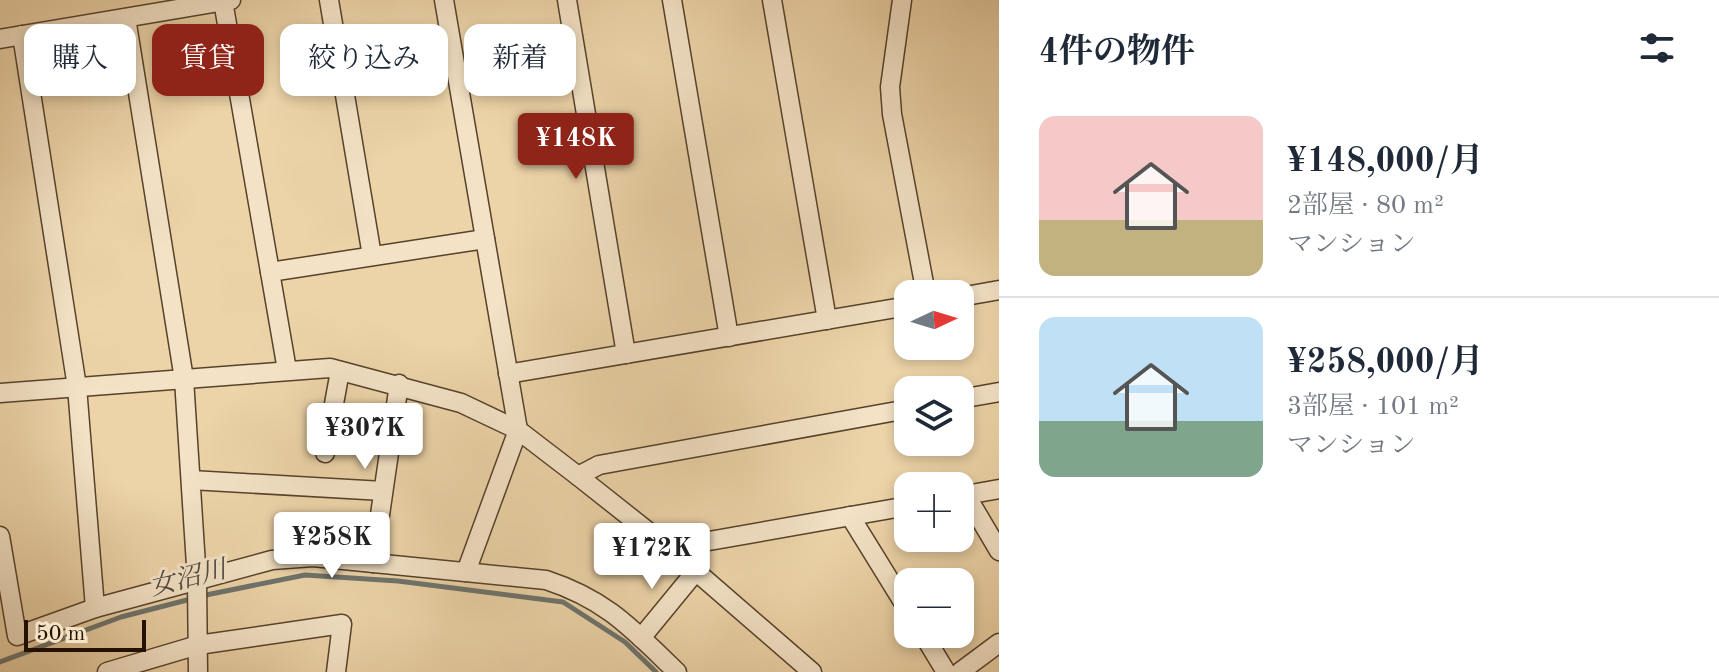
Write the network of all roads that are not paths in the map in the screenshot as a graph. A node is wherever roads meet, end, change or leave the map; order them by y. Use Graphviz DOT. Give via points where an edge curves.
graph roads {
  1 [pos="329,0"];
  2 [pos="444,0"];
  3 [pos="567,0"];
  4 [pos="672,0"];
  5 [pos="772,0"];
  6 [pos="902,0"];
  7 [pos="227,1"];
  8 [pos="172,5"];
  9 [pos="126,18"];
  10 [pos="22,35"];
  11 [pos="0,39"];
  12 [pos="485,239"];
  13 [pos="372,256"];
  14 [pos="270,272"];
  15 [pos="923,280"];
  16 [pos="999,290"];
  17 [pos="974,294"];
  18 [pos="894,308"];
  19 [pos="827,320"];
  20 [pos="729,337"];
  21 [pos="626,354"];
  22 [pos="287,370"];
  23 [pos="340,371"];
  24 [pos="508,374"];
  25 [pos="184,379"];
  26 [pos="399,384"];
  27 [pos="77,387"];
  28 [pos="999,392"];
  29 [pos="0,393"];
  30 [pos="974,396"];
  31 [pos="894,412"];
  32 [pos="518,430"];
  33 [pos="325,453"];
  34 [pos="578,476"];
  35 [pos="191,480"];
  36 [pos="999,489"];
  37 [pos="383,491"];
  38 [pos="974,494"];
  39 [pos="894,508"];
  40 [pos="974,513"];
  41 [pos="850,516"];
  42 [pos="0,536"];
  43 [pos="669,548"];
  44 [pos="999,551"];
  45 [pos="373,563"];
  46 [pos="696,571"];
  47 [pos="466,572"];
  48 [pos="197,581"];
  49 [pos="894,587"];
  50 [pos="95,608"];
  51 [pos="641,638"];
  52 [pos="999,643"];
  53 [pos="198,645"];
  54 [pos="931,648"];
  55 [pos="107,672"];
  56 [pos="198,672"];
  57 [pos="336,672"];
  58 [pos="677,672"];
  59 [pos="812,672"];
  60 [pos="946,672"];
  61 [pos="960,672"];
  1 -- 13 [label="street"];
  2 -- 12 [label="street"];
  3 -- 21 [label="street"];
  4 -- 20 [label="street"];
  5 -- 19 [label="street"];
  6 -- 15 [label="street" via="890,87 892,114"];
  7 -- 8 [label="street"];
  7 -- 14 [label="street"];
  8 -- 9 [label="street"];
  9 -- 10 [label="street"];
  9 -- 25 [label="street"];
  10 -- 11 [label="street"];
  10 -- 27 [label="street"];
  12 -- 13 [label="street"];
  12 -- 24 [label="street"];
  13 -- 14 [label="street"];
  14 -- 22 [label="street"];
  16 -- 17 [label="street"];
  18 -- 19 [label="street"];
  19 -- 20 [label="street"];
  20 -- 21 [label="street"];
  21 -- 24 [label="street"];
  22 -- 23 [label="street"];
  22 -- 25 [label="street"];
  23 -- 26 [label="street"];
  23 -- 33 [label="street"];
  24 -- 32 [label="street"];
  25 -- 27 [label="street"];
  25 -- 35 [label="street"];
  26 -- 32 [label="street" via="461,403"];
  26 -- 37 [label="street"];
  27 -- 29 [label="street"];
  27 -- 50 [label="street"];
  28 -- 30 [label="street"];
  31 -- 34 [label="street" via="599,465"];
  32 -- 34 [label="street"];
  32 -- 47 [label="street"];
  34 -- 43 [label="street"];
  35 -- 37 [label="street"];
  35 -- 48 [label="street"];
  36 -- 38 [label="street"];
  37 -- 45 [label="street"];
  39 -- 41 [label="street"];
  40 -- 44 [label="street"];
  41 -- 43 [label="street"];
  41 -- 49 [label="street"];
  42 -- 50 [label="street" via="17,636"];
  43 -- 46 [label="street"];
  45 -- 47 [label="street"];
  45 -- 48 [label="street" via="313,557 272,560"];
  46 -- 51 [label="street"];
  46 -- 59 [label="street"];
  47 -- 51 [label="street" via="546,580 580,591 609,607"];
  48 -- 50 [label="street"];
  48 -- 53 [label="street"];
  51 -- 58 [label="street"];
  52 -- 61 [label="street"];
  53 -- 55 [label="street"];
  53 -- 56 [label="street"];
  53 -- 57 [label="street" via="342,624"];
  54 -- 60 [label="street"];
}
